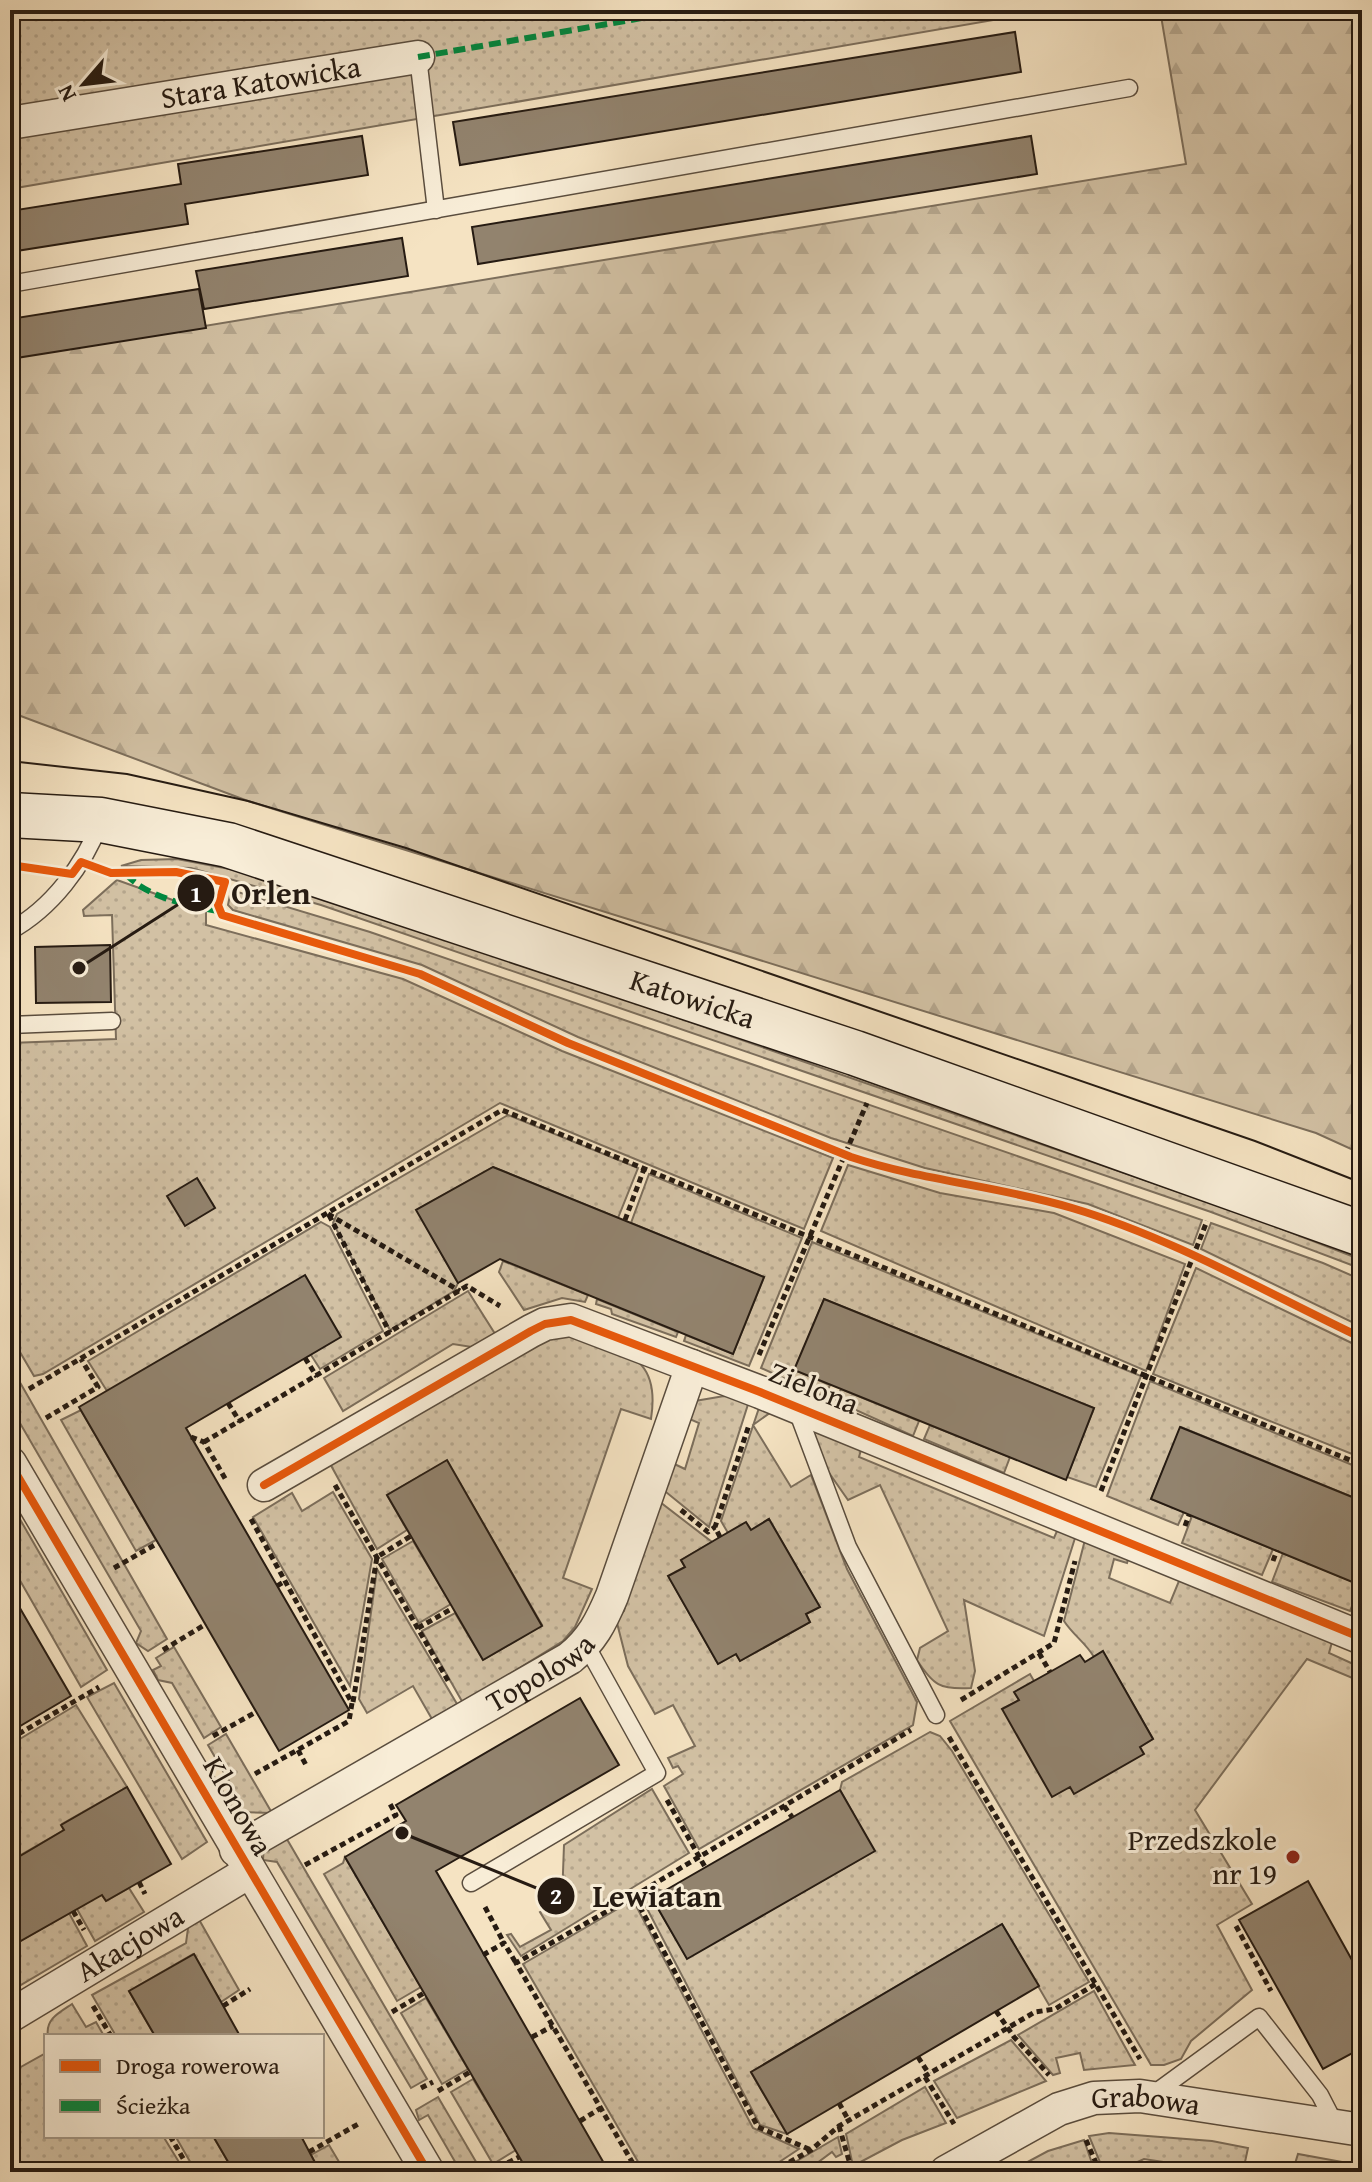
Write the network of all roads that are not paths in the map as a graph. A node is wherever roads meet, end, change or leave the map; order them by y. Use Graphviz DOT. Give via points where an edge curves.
graph roads {
  1 [pos="418,57"];
  2 [pos="1129,88"];
  3 [pos="10,123"];
  4 [pos="436,210"];
  5 [pos="10,284"];
  6 [pos="10,815"];
  7 [pos="101,820"];
  8 [pos="10,931"];
  9 [pos="112,1021"];
  10 [pos="10,1025"];
  11 [pos="1362,1234"];
  12 [pos="692,1366"];
  13 [pos="796,1407"];
  14 [pos="10,1463"];
  15 [pos="247,1495"];
  16 [pos="1362,1638"];
  17 [pos="586,1645"];
  18 [pos="936,1715"];
  19 [pos="242,1861"];
  20 [pos="471,1883"];
  21 [pos="10,2016"];
  22 [pos="1147,2083"];
  23 [pos="1349,2128"];
  24 [pos="428,2172"];
  25 [pos="946,2172"];
  1 -- 3 [label="street, Stara Katowicka"];
  1 -- 4 [label="lane"];
  2 -- 4 [label="lane"];
  4 -- 5 [label="lane"];
  6 -- 7 [label="main road, Katowicka"];
  7 -- 8 [label="lane" via="91,848 72,874 25,923"];
  7 -- 11 [label="main road, Katowicka" via="228,845 855,1053"];
  9 -- 10 [label="lane"];
  12 -- 13 [label="street, Zielona"];
  12 -- 15 [label="street, Zielona" via="571,1320 545,1324"];
  12 -- 17 [label="street, Topolowa" via="612,1596"];
  13 -- 16 [label="street, Zielona"];
  13 -- 18 [label="lane" via="848,1547"];
  14 -- 19 [label="street, Klonowa"];
  17 -- 19 [label="street, Topolowa"];
  17 -- 20 [label="lane" via="657,1773"];
  19 -- 21 [label="street, Akacjowa"];
  19 -- 24 [label="street, Klonowa"];
  22 -- 23 [label="street, Grabowa"];
  22 -- 23 [label="lane" via="1259,2017"];
  22 -- 25 [label="street, Grabowa" via="1059,2109"];
}
